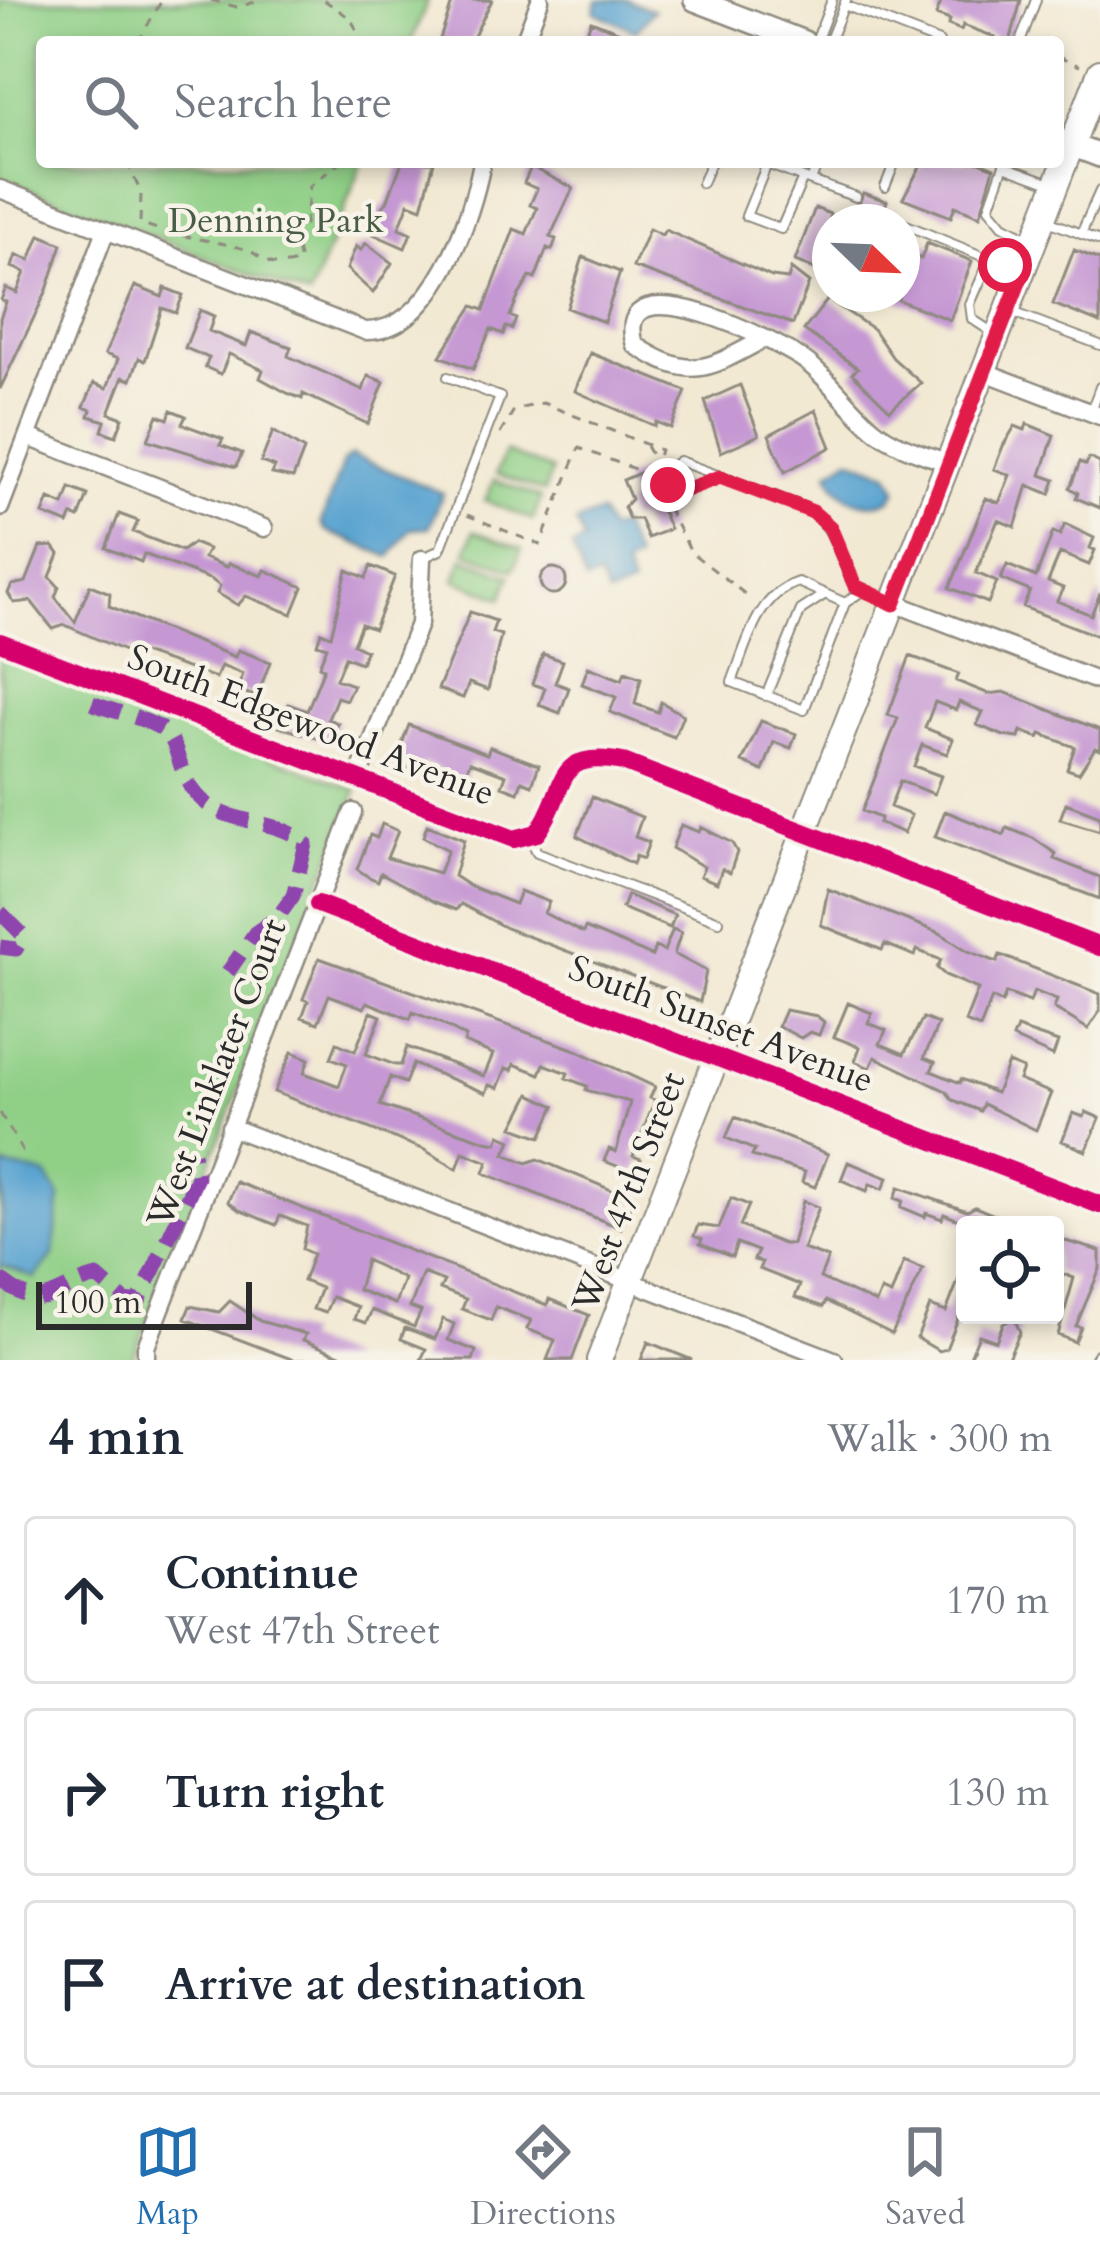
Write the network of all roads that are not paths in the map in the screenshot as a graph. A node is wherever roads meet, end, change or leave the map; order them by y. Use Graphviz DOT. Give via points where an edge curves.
graph roads {
  1 [pos="540,0"];
  2 [pos="695,0"];
  3 [pos="832,0"];
  4 [pos="1036,0"];
  5 [pos="845,3"];
  6 [pos="526,36"];
  7 [pos="788,36"];
  8 [pos="818,36"];
  9 [pos="831,36"];
  10 [pos="925,36"];
  11 [pos="1022,36"];
  12 [pos="1091,70"];
  13 [pos="1065,143"];
  14 [pos="1100,156"];
  15 [pos="481,168"];
  16 [pos="708,168"];
  17 [pos="765,168"];
  18 [pos="778,168"];
  19 [pos="814,168"];
  20 [pos="893,168"];
  21 [pos="1004,168"];
  22 [pos="1015,168"];
  23 [pos="1060,168"];
  24 [pos="807,179"];
  25 [pos="702,183"];
  26 [pos="1056,185"];
  27 [pos="885,187"];
  28 [pos="0,189"];
  29 [pos="1100,191"];
  30 [pos="856,197"];
  31 [pos="106,230"];
  32 [pos="1039,230"];
  33 [pos="920,231"];
  34 [pos="1081,234"];
  35 [pos="1100,241"];
  36 [pos="989,259"];
  37 [pos="1023,272"];
  38 [pos="1009,310"];
  39 [pos="998,337"];
  40 [pos="762,340"];
  41 [pos="1100,345"];
  42 [pos="985,372"];
  43 [pos="448,376"];
  44 [pos="1100,387"];
  45 [pos="1095,414"];
  46 [pos="28,437"];
  47 [pos="949,463"];
  48 [pos="720,477"];
  49 [pos="0,508"];
  50 [pos="264,528"];
  51 [pos="422,559"];
  52 [pos="862,591"];
  53 [pos="825,595"];
  54 [pos="845,603"];
  55 [pos="894,604"];
  56 [pos="0,642"];
  57 [pos="1100,682"];
  58 [pos="766,696"];
  59 [pos="358,777"];
  60 [pos="353,812"];
  61 [pos="805,833"];
  62 [pos="530,838"];
  63 [pos="318,904"];
  64 [pos="718,921"];
  65 [pos="1100,947"];
  66 [pos="717,1058"];
  67 [pos="230,1127"];
  68 [pos="1100,1205"];
  69 [pos="630,1282"];
  70 [pos="146,1359"];
  71 [pos="599,1360"];
  72 [pos="834,1360"];
  1 -- 6 [label="street"];
  2 -- 7 [label="street"];
  3 -- 8 [label="lane"];
  4 -- 11 [label="lane"];
  5 -- 9 [label="lane"];
  5 -- 10 [label="lane"];
  12 -- 13 [label="main road, West 47th Street"];
  13 -- 14 [label="street"];
  15 -- 31 [label="street" via="450,262 386,331 365,331"];
  16 -- 25 [label="lane"];
  17 -- 24 [label="lane" via="746,215 782,229"];
  18 -- 24 [label="lane"];
  19 -- 24 [label="lane"];
  20 -- 27 [label="lane"];
  21 -- 32 [label="lane" via="989,208 1003,225"];
  22 -- 26 [label="lane"];
  23 -- 26 [label="main road, West 47th Street"];
  24 -- 30 [label="lane"];
  26 -- 32 [label="main road, West 47th Street"];
  28 -- 31 [label="street"];
  29 -- 34 [label="lane"];
  31 -- 46 [label="street"];
  32 -- 34 [label="lane"];
  32 -- 37 [label="main road, West 47th Street"];
  33 -- 36 [label="lane"];
  34 -- 35 [label="lane"];
  36 -- 37 [label="lane"];
  36 -- 39 [label="lane" via="970,304 972,319"];
  37 -- 38 [label="main road, West 47th Street"];
  38 -- 39 [label="main road, West 47th Street"];
  38 -- 41 [label="lane"];
  39 -- 42 [label="main road, West 47th Street"];
  40 -- 40 [label="street" via="667,303 636,312 631,332 650,355 698,372"];
  40 -- 47 [label="street" via="808,363 878,433"];
  42 -- 45 [label="street"];
  42 -- 47 [label="main road, West 47th Street"];
  43 -- 51 [label="lane" via="500,397 440,550"];
  44 -- 45 [label="lane"];
  46 -- 49 [label="street"];
  46 -- 50 [label="street"];
  47 -- 55 [label="main road, West 47th Street"];
  48 -- 48 [label="lane" via="679,461 664,473 680,492"];
  48 -- 52 [label="lane" via="813,512 830,527"];
  51 -- 59 [label="street" via="419,624"];
  52 -- 54 [label="lane"];
  52 -- 55 [label="lane"];
  53 -- 54 [label="lane"];
  53 -- 58 [label="lane" via="801,610"];
  53 -- 58 [label="lane" via="798,582 764,603 731,682"];
  54 -- 58 [label="lane" via="804,710"];
  55 -- 57 [label="street"];
  55 -- 61 [label="main road, West 47th Street"];
  56 -- 59 [label="street, South Edgewood Avenue"];
  59 -- 62 [label="street, South Edgewood Avenue" via="514,839"];
  60 -- 63 [label="street, West Linklater Court"];
  61 -- 62 [label="street, South Edgewood Avenue" via="595,757 562,777"];
  61 -- 65 [label="street, South Edgewood Avenue"];
  61 -- 66 [label="main road, West 47th Street"];
  62 -- 64 [label="lane" via="537,852"];
  63 -- 66 [label="street, South Sunset Avenue"];
  63 -- 67 [label="street, West Linklater Court"];
  66 -- 68 [label="street, South Sunset Avenue"];
  66 -- 69 [label="main road, West 47th Street"];
  67 -- 69 [label="street"];
  67 -- 70 [label="street, West Linklater Court"];
  69 -- 71 [label="main road, West 47th Street"];
  69 -- 72 [label="street"];
}
